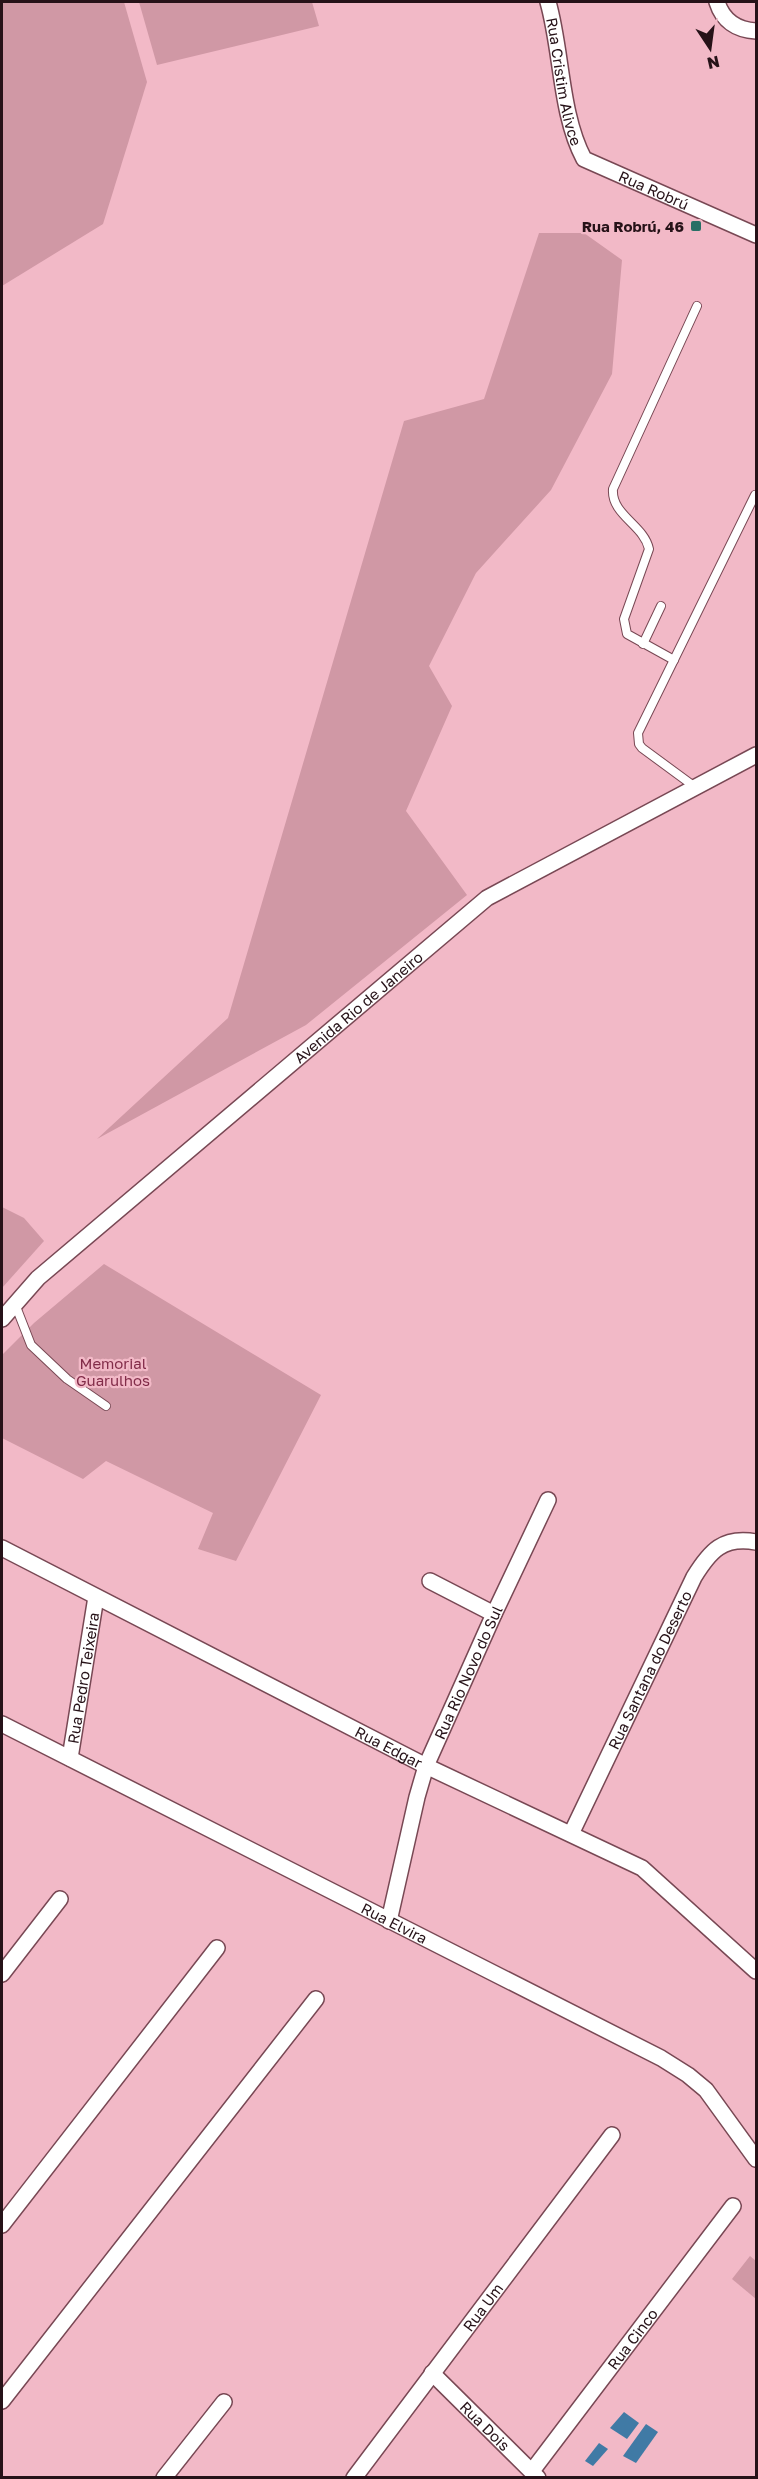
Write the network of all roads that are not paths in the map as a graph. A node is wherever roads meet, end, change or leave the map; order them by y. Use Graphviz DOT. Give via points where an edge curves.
graph roads {
  1 [pos="548,2"];
  2 [pos="717,2"];
  3 [pos="756,31"];
  4 [pos="584,159"];
  5 [pos="756,235"];
  6 [pos="697,306"];
  7 [pos="755,495"];
  8 [pos="661,606"];
  9 [pos="643,644"];
  10 [pos="674,660"];
  11 [pos="756,755"];
  12 [pos="696,788"];
  13 [pos="15,1304"];
  14 [pos="2,1319"];
  15 [pos="106,1406"];
  16 [pos="548,1500"];
  17 [pos="756,1542"];
  18 [pos="2,1548"];
  19 [pos="430,1581"];
  20 [pos="96,1598"];
  21 [pos="494,1614"];
  22 [pos="2,1724"];
  23 [pos="70,1758"];
  24 [pos="426,1766"];
  25 [pos="571,1834"];
  26 [pos="60,1899"];
  27 [pos="389,1922"];
  28 [pos="217,1948"];
  29 [pos="756,1971"];
  30 [pos="2,1974"];
  31 [pos="316,1999"];
  32 [pos="612,2135"];
  33 [pos="756,2158"];
  34 [pos="733,2206"];
  35 [pos="2,2225"];
  36 [pos="432,2373"];
  37 [pos="2,2401"];
  38 [pos="224,2402"];
  39 [pos="535,2474"];
  40 [pos="164,2478"];
  41 [pos="354,2478"];
  1 -- 4 [label="street, Rua Cristim Alivce" via="571,125"];
  2 -- 3 [label="street" via="732,24"];
  4 -- 5 [label="street, Rua Robrú"];
  6 -- 9 [label="lane" via="613,489 615,505 643,536 649,549 624,619 627,634"];
  7 -- 10 [label="lane"];
  8 -- 9 [label="lane"];
  9 -- 10 [label="lane"];
  10 -- 12 [label="lane" via="638,733 639,744"];
  11 -- 12 [label="street, Avenida Rio de Janeiro"];
  12 -- 13 [label="street, Avenida Rio de Janeiro" via="487,898 38,1278"];
  13 -- 14 [label="street, Avenida Rio de Janeiro"];
  13 -- 15 [label="lane" via="31,1345 67,1379"];
  16 -- 21 [label="street, Rua Rio Novo do Sul"];
  17 -- 25 [label="street, Rua Santana do Deserto" via="736,1540 717,1548 705,1559"];
  18 -- 20 [label="street, Rua Edgar"];
  19 -- 21 [label="street"];
  20 -- 23 [label="street, Rua Pedro Teixeira"];
  20 -- 24 [label="street, Rua Edgar"];
  21 -- 24 [label="street, Rua Rio Novo do Sul"];
  22 -- 23 [label="street, Rua Elvira"];
  23 -- 27 [label="street, Rua Elvira"];
  24 -- 25 [label="street, Rua Edgar"];
  24 -- 27 [label="street, Rua Rio Novo do Sul"];
  25 -- 29 [label="street, Rua Edgar" via="642,1868"];
  26 -- 30 [label="street"];
  27 -- 33 [label="street, Rua Elvira" via="688,2075 706,2090"];
  28 -- 35 [label="street"];
  31 -- 37 [label="street"];
  32 -- 36 [label="street, Rua Um"];
  34 -- 39 [label="street, Rua Cinco"];
  36 -- 39 [label="street, Rua Dois"];
  36 -- 41 [label="street, Rua Um"];
  38 -- 40 [label="street"];
}
